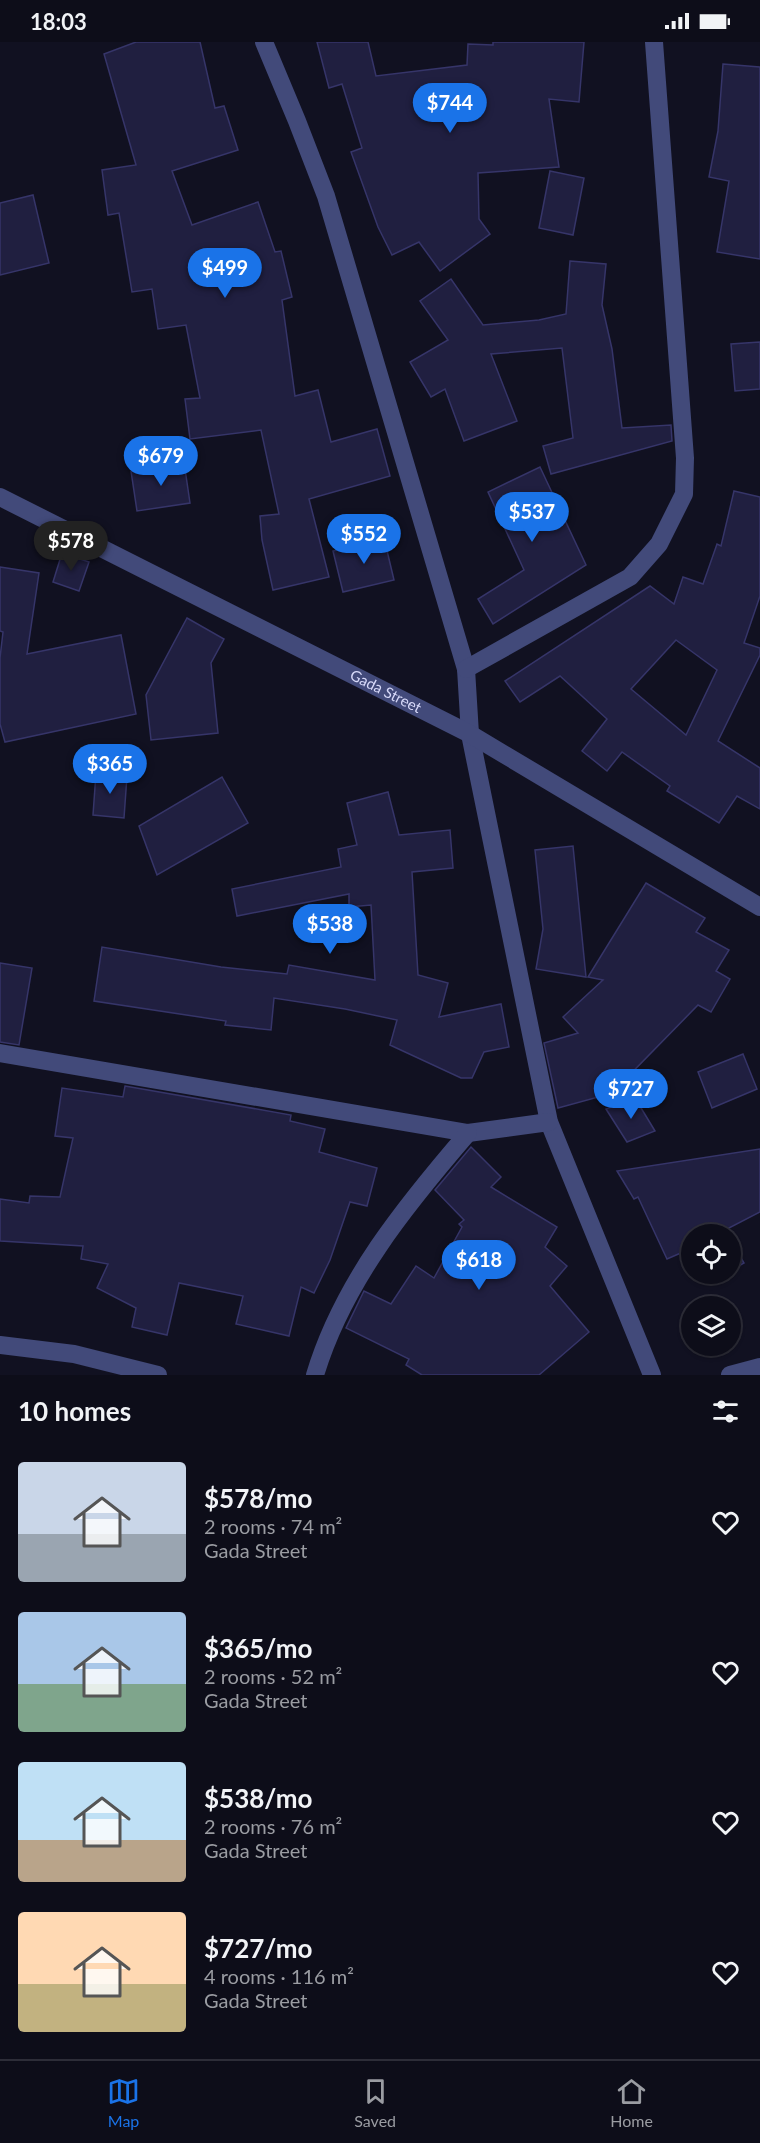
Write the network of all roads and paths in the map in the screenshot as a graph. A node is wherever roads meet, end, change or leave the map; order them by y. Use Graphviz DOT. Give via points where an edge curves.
graph roads {
  1 [pos="264,42"];
  2 [pos="654,42"];
  3 [pos="0,496"];
  4 [pos="466,669"];
  5 [pos="470,734"];
  6 [pos="760,907"];
  7 [pos="0,1053"];
  8 [pos="549,1122"];
  9 [pos="468,1133"];
  10 [pos="0,1345"];
  11 [pos="760,1367"];
  12 [pos="158,1375"];
  13 [pos="315,1375"];
  14 [pos="651,1375"];
  15 [pos="729,1375"];
  1 -- 4 [label="street" via="326,196"];
  2 -- 4 [label="street" via="685,458 684,494 660,544 630,577"];
  3 -- 5 [label="street, Gada Street"];
  4 -- 5 [label="street"];
  5 -- 6 [label="street, Gada Street"];
  5 -- 8 [label="street"];
  7 -- 9 [label="street"];
  8 -- 9 [label="street"];
  8 -- 14 [label="street"];
  9 -- 13 [label="street" via="381,1241 346,1302"];
  10 -- 12 [label="street" via="75,1354"];
  11 -- 15 [label="street"];
}
